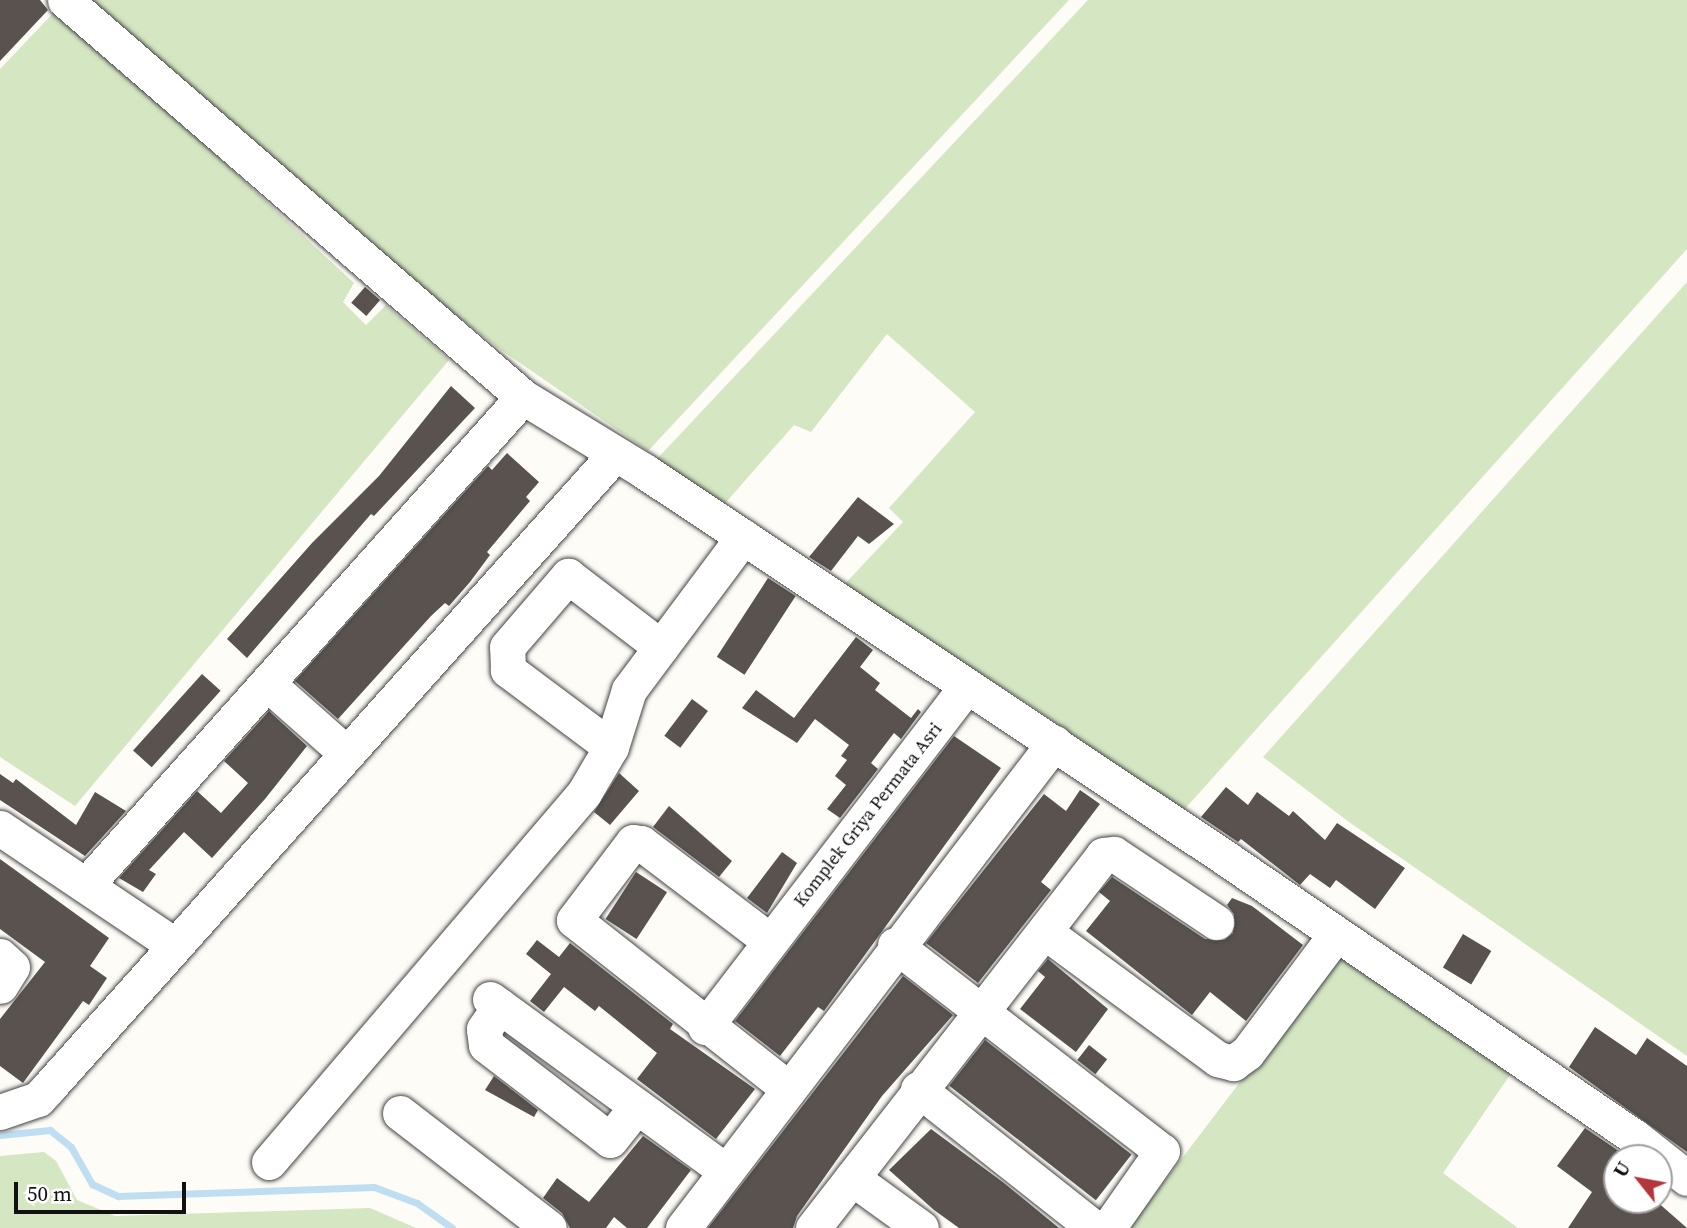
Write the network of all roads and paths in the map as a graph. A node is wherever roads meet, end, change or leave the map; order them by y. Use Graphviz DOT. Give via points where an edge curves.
graph roads {
  1 [pos="65,0"];
  2 [pos="523,397"];
  3 [pos="615,454"];
  4 [pos="743,537"];
  5 [pos="661,646"];
  6 [pos="268,684"];
  7 [pos="965,688"];
  8 [pos="1054,743"];
  9 [pos="611,747"];
  10 [pos="346,753"];
  11 [pos="0,828"];
  12 [pos="86,885"];
  13 [pos="1216,922"];
  14 [pos="1045,932"];
  15 [pos="1336,934"];
  16 [pos="770,941"];
  17 [pos="174,945"];
  18 [pos="895,945"];
  19 [pos="0,956"];
  20 [pos="0,986"];
  21 [pos="495,1002"];
  22 [pos="980,1009"];
  23 [pos="705,1027"];
  24 [pos="918,1088"];
  25 [pos="789,1090"];
  26 [pos="0,1112"];
  27 [pos="400,1113"];
  28 [pos="269,1162"];
  29 [pos="726,1171"];
  30 [pos="852,1178"];
  31 [pos="1687,1178"];
  32 [pos="549,1228"];
  33 [pos="682,1228"];
  34 [pos="813,1228"];
  35 [pos="921,1228"];
  36 [pos="1094,1228"];
  37 [pos="1108,1228"];
  1 -- 2 [label="street"];
  2 -- 3 [label="street"];
  2 -- 6 [label="street"];
  3 -- 4 [label="street"];
  3 -- 10 [label="street"];
  4 -- 5 [label="street"];
  4 -- 7 [label="street"];
  5 -- 9 [label="street" via="629,690"];
  5 -- 9 [label="street" via="568,576 507,647 504,659 508,670"];
  6 -- 10 [label="street"];
  6 -- 12 [label="street"];
  7 -- 8 [label="street"];
  7 -- 16 [label="street, Komplek Griya Permata Asri"];
  8 -- 15 [label="street"];
  8 -- 18 [label="street"];
  9 -- 28 [label="street" via="584,793"];
  10 -- 17 [label="street"];
  11 -- 12 [label="street"];
  12 -- 17 [label="street"];
  13 -- 14 [label="street" via="1109,852"];
  14 -- 15 [label="street" via="1218,1059 1233,1063 1247,1053"];
  14 -- 22 [label="street"];
  15 -- 31 [label="street" via="1635,1137"];
  16 -- 23 [label="street, Komplek Griya Permata Asri"];
  16 -- 23 [label="street" via="641,843 626,846 574,920"];
  17 -- 26 [label="street" via="38,1099"];
  18 -- 22 [label="street"];
  18 -- 25 [label="street"];
  19 -- 20 [label="street" via="12,967"];
  21 -- 29 [label="street" via="484,1029 486,1045 610,1140 637,1106"];
  22 -- 24 [label="street"];
  22 -- 37 [label="street" via="1162,1151"];
  23 -- 25 [label="street"];
  24 -- 30 [label="street"];
  24 -- 36 [label="street"];
  25 -- 29 [label="street"];
  27 -- 32 [label="street"];
  29 -- 33 [label="street"];
  30 -- 34 [label="street"];
  30 -- 35 [label="street"];
}
